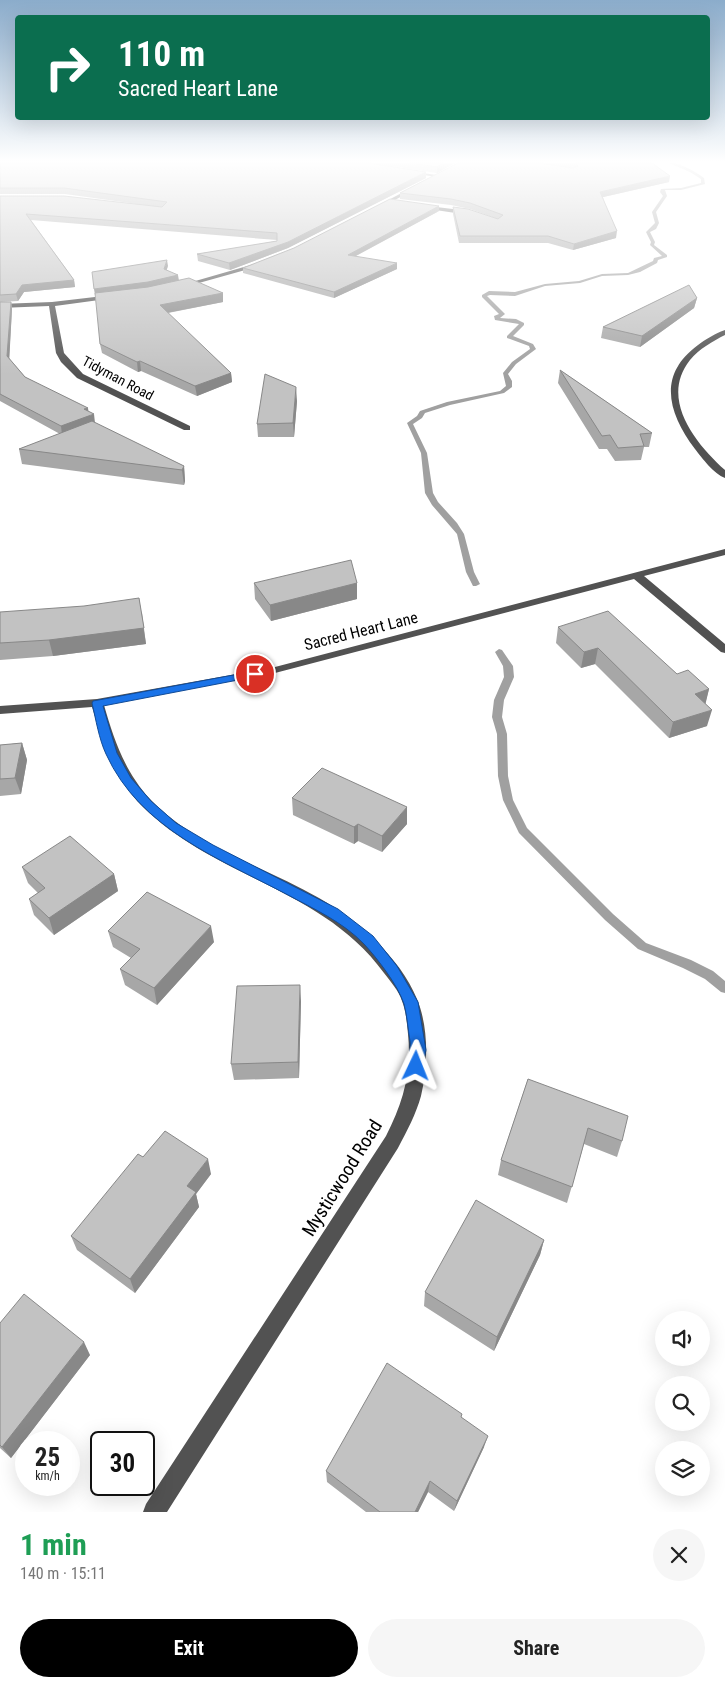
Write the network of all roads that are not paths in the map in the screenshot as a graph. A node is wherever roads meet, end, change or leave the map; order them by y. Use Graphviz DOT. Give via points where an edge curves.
graph roads {
  1 [pos="260,264"];
  2 [pos="173,287"];
  3 [pos="116,297"];
  4 [pos="52,304"];
  5 [pos="0,306"];
  6 [pos="725,332"];
  7 [pos="187,428"];
  8 [pos="725,475"];
  9 [pos="725,552"];
  10 [pos="636,575"];
  11 [pos="725,650"];
  12 [pos="97,703"];
  13 [pos="0,710"];
  14 [pos="154,1512"];
  1 -- 2 [label="street"];
  3 -- 4 [label="street"];
  4 -- 5 [label="street"];
  4 -- 7 [label="street, Tidyman Road" via="60,353 71,368 80,376"];
  6 -- 8 [label="street" via="687,360 678,375 674,393 676,411 683,427 696,446"];
  9 -- 10 [label="street, Sacred Heart Lane"];
  10 -- 11 [label="street"];
  10 -- 12 [label="street, Sacred Heart Lane" via="275,670"];
  12 -- 13 [label="street, Sacred Heart Lane"];
  12 -- 14 [label="street, Mysticwood Road" via="111,753 127,781 171,826 333,912 368,939 411,1002 419,1050 412,1098 392,1142"];
}
